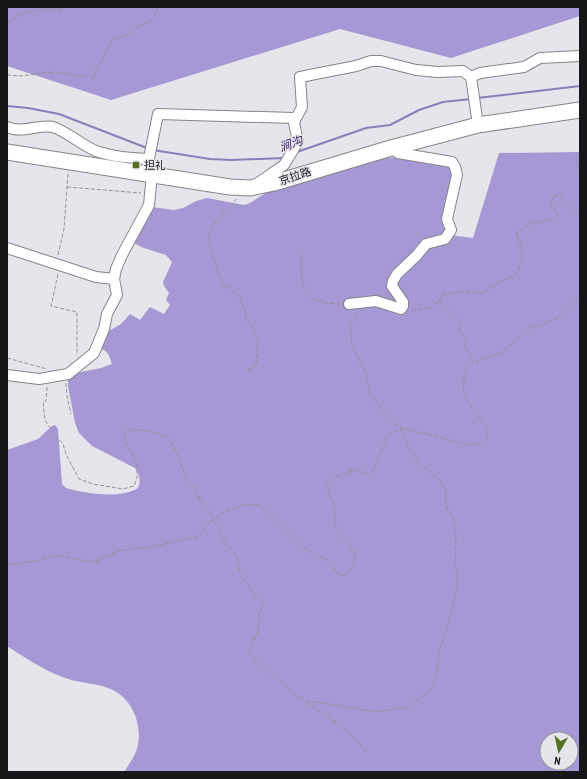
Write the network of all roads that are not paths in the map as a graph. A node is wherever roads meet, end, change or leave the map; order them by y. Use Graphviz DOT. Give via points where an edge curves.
graph roads {
  1 [pos="580,56"];
  2 [pos="472,77"];
  3 [pos="580,110"];
  4 [pos="294,122"];
  5 [pos="478,125"];
  6 [pos="7,127"];
  7 [pos="391,148"];
  8 [pos="7,152"];
  9 [pos="149,169"];
  10 [pos="250,188"];
  11 [pos="7,248"];
  12 [pos="114,279"];
  13 [pos="349,304"];
  14 [pos="7,375"];
  1 -- 2 [label="street" via="540,58 524,67 480,72"];
  2 -- 4 [label="street" via="463,71 416,70 381,60 300,77 302,107"];
  2 -- 5 [label="street"];
  3 -- 5 [label="highway, 京拉路"];
  4 -- 9 [label="street" via="293,118 158,114"];
  4 -- 10 [label="street" via="298,142 284,164"];
  5 -- 7 [label="highway, 京拉路"];
  6 -- 9 [label="street" via="23,130 53,127 96,151 123,158"];
  7 -- 10 [label="highway, 京拉路"];
  7 -- 13 [label="street" via="398,153 452,162 456,167 457,175 447,219 451,230 445,239 426,244 397,274 392,286 403,302 401,309 376,300"];
  8 -- 9 [label="highway, 京拉路"];
  9 -- 10 [label="highway, 京拉路" via="230,187"];
  9 -- 12 [label="street" via="149,205 122,255"];
  11 -- 12 [label="street" via="96,277"];
  12 -- 14 [label="street" via="117,295 107,314 94,353 65,375 49,373 39,380"];
}
